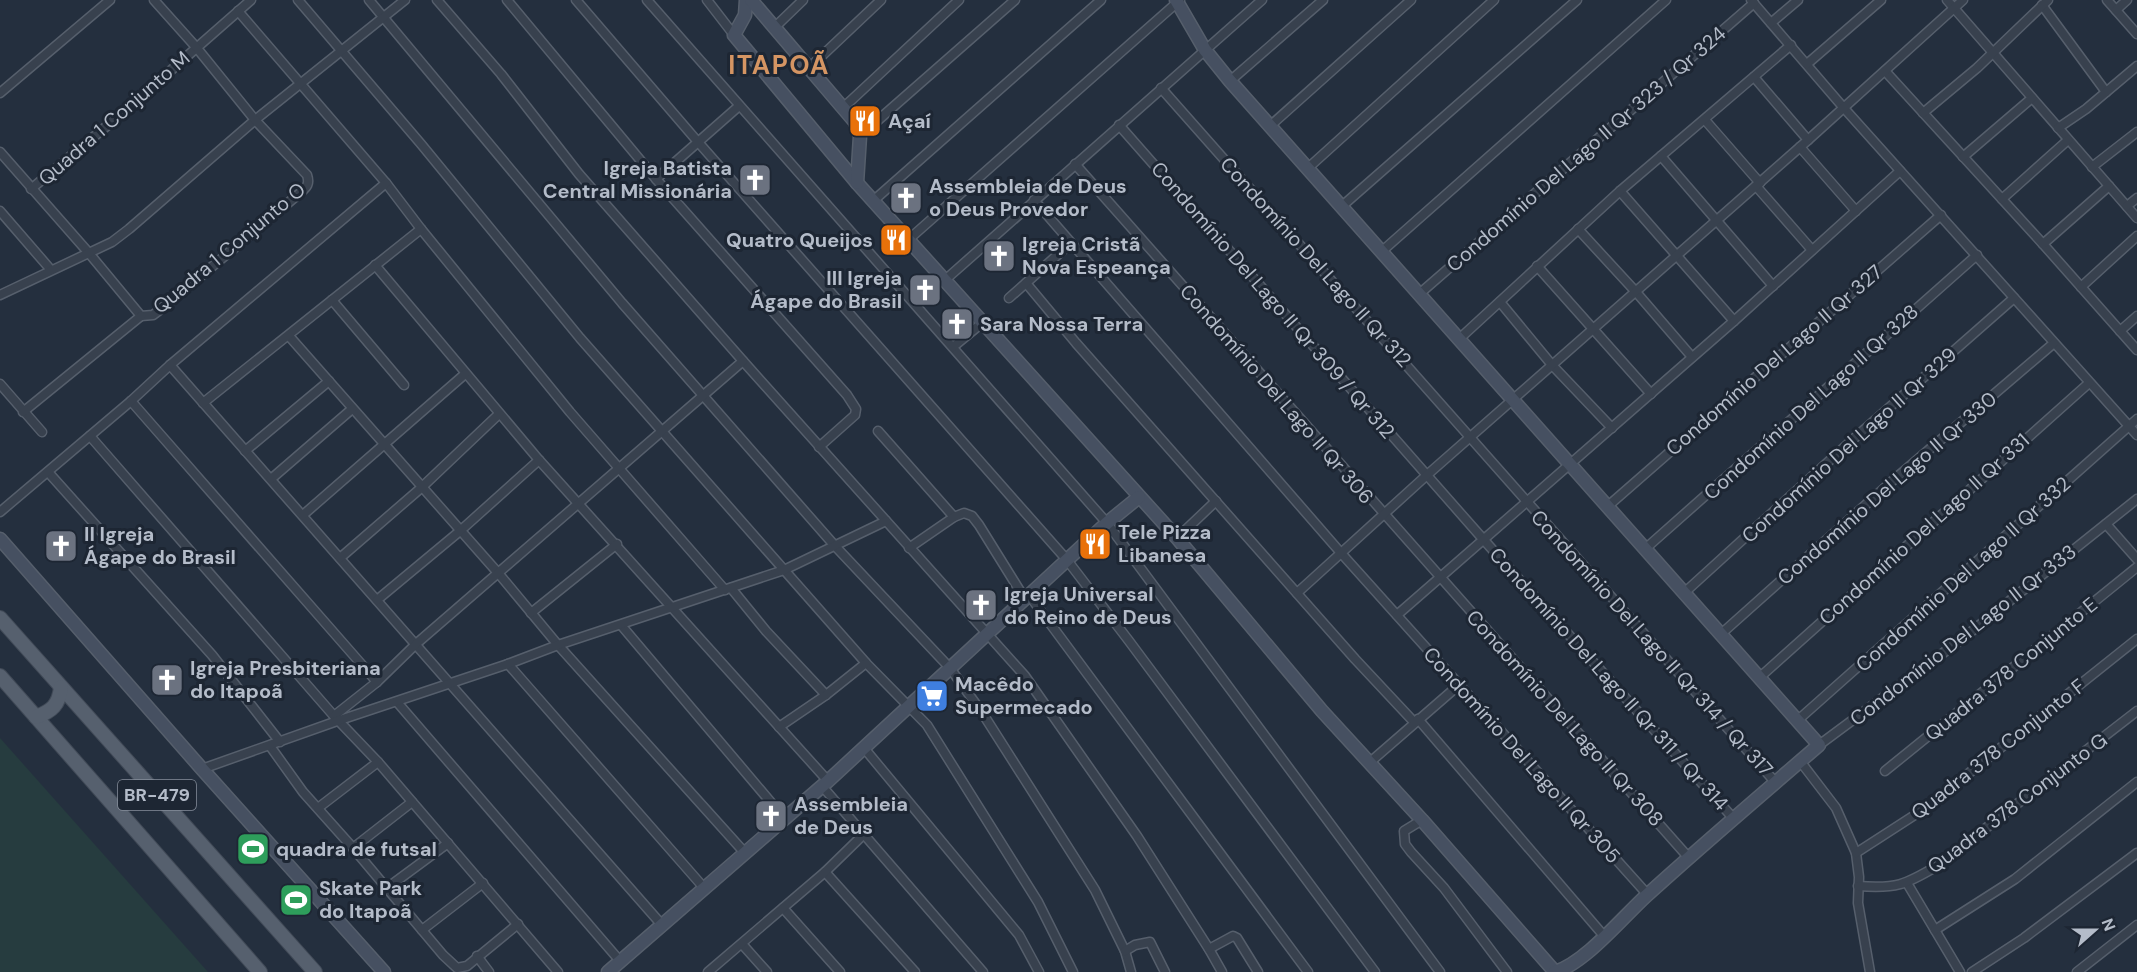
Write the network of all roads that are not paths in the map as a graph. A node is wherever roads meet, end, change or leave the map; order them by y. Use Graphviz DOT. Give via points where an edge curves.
graph roads {
  1 [pos="110,0"];
  2 [pos="154,0"];
  3 [pos="298,0"];
  4 [pos="369,0"];
  5 [pos="405,0"];
  6 [pos="437,0"];
  7 [pos="507,0"];
  8 [pos="576,0"];
  9 [pos="647,0"];
  10 [pos="707,0"];
  11 [pos="746,0"];
  12 [pos="751,0"];
  13 [pos="803,0"];
  14 [pos="881,0"];
  15 [pos="959,0"];
  16 [pos="1015,0"];
  17 [pos="1101,0"];
  18 [pos="1262,0"];
  19 [pos="1323,0"];
  20 [pos="1411,0"];
  21 [pos="1494,0"];
  22 [pos="1577,0"];
  23 [pos="1666,0"];
  24 [pos="1798,0"];
  25 [pos="1881,0"];
  26 [pos="1947,0"];
  27 [pos="1963,0"];
  28 [pos="2107,0"];
  29 [pos="2127,0"];
  30 [pos="246,1"];
  31 [pos="1178,1"];
  32 [pos="1753,1"];
  33 [pos="2045,3"];
  34 [pos="1954,8"];
  35 [pos="760,10"];
  36 [pos="2116,10"];
  37 [pos="238,11"];
  38 [pos="745,15"];
  39 [pos="383,16"];
  40 [pos="1771,23"];
  41 [pos="775,27"];
  42 [pos="2137,34"];
  43 [pos="734,35"];
  44 [pos="1791,45"];
  45 [pos="196,47"];
  46 [pos="1205,50"];
  47 [pos="343,51"];
  48 [pos="1993,51"];
  49 [pos="1807,64"];
  50 [pos="2137,66"];
  51 [pos="809,68"];
  52 [pos="1885,71"];
  53 [pos="1754,77"];
  54 [pos="1230,81"];
  55 [pos="301,84"];
  56 [pos="1161,88"];
  57 [pos="2106,92"];
  58 [pos="0,93"];
  59 [pos="2032,98"];
  60 [pos="739,106"];
  61 [pos="844,107"];
  62 [pos="1843,107"];
  63 [pos="1923,113"];
  64 [pos="255,120"];
  65 [pos="1705,120"];
  66 [pos="1119,125"];
  67 [pos="1270,126"];
  68 [pos="2058,128"];
  69 [pos="2137,132"];
  70 [pos="860,136"];
  71 [pos="1808,140"];
  72 [pos="2068,140"];
  73 [pos="698,142"];
  74 [pos="1800,147"];
  75 [pos="859,150"];
  76 [pos="0,152"];
  77 [pos="832,154"];
  78 [pos="1661,156"];
  79 [pos="1963,157"];
  80 [pos="1075,164"];
  81 [pos="2092,167"];
  82 [pos="1308,168"];
  83 [pos="1900,171"];
  84 [pos="656,179"];
  85 [pos="386,183"];
  86 [pos="857,183"];
  87 [pos="1758,184"];
  88 [pos="2109,186"];
  89 [pos="31,189"];
  90 [pos="1620,192"];
  91 [pos="2137,198"];
  92 [pos="1034,200"];
  93 [pos="2002,200"];
  94 [pos="873,201"];
  95 [pos="2127,206"];
  96 [pos="1341,207"];
  97 [pos="0,211"];
  98 [pos="1856,211"];
  99 [pos="1941,215"];
  100 [pos="2137,218"];
  101 [pos="1716,220"];
  102 [pos="421,229"];
  103 [pos="1578,229"];
  104 [pos="2137,236"];
  105 [pos="908,240"];
  106 [pos="1071,243"];
  107 [pos="2043,244"];
  108 [pos="1812,250"];
  109 [pos="88,252"];
  110 [pos="1381,252"];
  111 [pos="1977,255"];
  112 [pos="1676,257"];
  113 [pos="375,265"];
  114 [pos="1537,266"];
  115 [pos="51,270"];
  116 [pos="945,280"];
  117 [pos="1026,283"];
  118 [pos="1773,286"];
  119 [pos="2081,287"];
  120 [pos="1636,292"];
  121 [pos="0,295"];
  122 [pos="1418,295"];
  123 [pos="1009,298"];
  124 [pos="2014,298"];
  125 [pos="332,300"];
  126 [pos="1500,302"];
  127 [pos="141,316"];
  128 [pos="2137,316"];
  129 [pos="1734,321"];
  130 [pos="982,323"];
  131 [pos="1593,329"];
  132 [pos="2120,331"];
  133 [pos="289,336"];
  134 [pos="1458,340"];
  135 [pos="2054,343"];
  136 [pos="953,347"];
  137 [pos="2137,350"];
  138 [pos="1692,357"];
  139 [pos="743,361"];
  140 [pos="170,364"];
  141 [pos="1552,364"];
  142 [pos="465,374"];
  143 [pos="329,381"];
  144 [pos="2089,383"];
  145 [pos="0,384"];
  146 [pos="404,385"];
  147 [pos="1651,394"];
  148 [pos="703,395"];
  149 [pos="1513,400"];
  150 [pos="131,401"];
  151 [pos="203,403"];
  152 [pos="352,410"];
  153 [pos="23,412"];
  154 [pos="499,414"];
  155 [pos="2137,419"];
  156 [pos="2129,427"];
  157 [pos="1612,428"];
  158 [pos="661,431"];
  159 [pos="878,431"];
  160 [pos="42,432"];
  161 [pos="2137,435"];
  162 [pos="90,436"];
  163 [pos="1471,437"];
  164 [pos="385,445"];
  165 [pos="819,447"];
  166 [pos="244,451"];
  167 [pos="539,459"];
  168 [pos="1571,465"];
  169 [pos="620,469"];
  170 [pos="48,472"];
  171 [pos="1428,475"];
  172 [pos="271,479"];
  173 [pos="421,488"];
  174 [pos="1139,497"];
  175 [pos="2137,499"];
  176 [pos="1216,501"];
  177 [pos="1527,502"];
  178 [pos="580,504"];
  179 [pos="1608,507"];
  180 [pos="0,512"];
  181 [pos="303,515"];
  182 [pos="1384,515"];
  183 [pos="954,517"];
  184 [pos="886,521"];
  185 [pos="1107,523"];
  186 [pos="2106,524"];
  187 [pos="460,531"];
  188 [pos="1177,538"];
  189 [pos="0,539"];
  190 [pos="1483,539"];
  191 [pos="617,544"];
  192 [pos="835,546"];
  193 [pos="909,548"];
  194 [pos="1645,549"];
  195 [pos="1341,553"];
  196 [pos="340,558"];
  197 [pos="2137,559"];
  198 [pos="1067,560"];
  199 [pos="2137,567"];
  200 [pos="784,570"];
  201 [pos="498,574"];
  202 [pos="1440,578"];
  203 [pos="728,589"];
  204 [pos="1297,593"];
  205 [pos="1684,593"];
  206 [pos="1027,597"];
  207 [pos="377,600"];
  208 [pos="671,608"];
  209 [pos="531,613"];
  210 [pos="1397,615"];
  211 [pos="0,618"];
  212 [pos="621,625"];
  213 [pos="987,633"];
  214 [pos="1721,633"];
  215 [pos="2137,639"];
  216 [pos="416,644"];
  217 [pos="558,645"];
  218 [pos="866,663"];
  219 [pos="508,664"];
  220 [pos="950,668"];
  221 [pos="0,676"];
  222 [pos="1760,677"];
  223 [pos="377,682"];
  224 [pos="451,683"];
  225 [pos="1460,684"];
  226 [pos="61,687"];
  227 [pos="826,695"];
  228 [pos="397,702"];
  229 [pos="908,705"];
  230 [pos="2137,711"];
  231 [pos="36,717"];
  232 [pos="337,718"];
  233 [pos="1798,720"];
  234 [pos="1416,721"];
  235 [pos="780,727"];
  236 [pos="280,742"];
  237 [pos="270,746"];
  238 [pos="1819,746"];
  239 [pos="864,748"];
  240 [pos="1800,761"];
  241 [pos="378,762"];
  242 [pos="1369,763"];
  243 [pos="202,769"];
  244 [pos="1885,771"];
  245 [pos="2137,782"];
  246 [pos="825,783"];
  247 [pos="1776,783"];
  248 [pos="412,802"];
  249 [pos="318,808"];
  250 [pos="785,819"];
  251 [pos="1734,819"];
  252 [pos="1422,820"];
  253 [pos="864,834"];
  254 [pos="448,843"];
  255 [pos="353,848"];
  256 [pos="745,853"];
  257 [pos="1856,853"];
  258 [pos="2137,853"];
  259 [pos="1689,858"];
  260 [pos="825,872"];
  261 [pos="483,883"];
  262 [pos="1907,883"];
  263 [pos="1858,886"];
  264 [pos="387,888"];
  265 [pos="705,889"];
  266 [pos="1648,895"];
  267 [pos="783,908"];
  268 [pos="518,924"];
  269 [pos="662,925"];
  270 [pos="2137,925"];
  271 [pos="422,930"];
  272 [pos="1935,930"];
  273 [pos="1604,936"];
  274 [pos="742,944"];
  275 [pos="1209,949"];
  276 [pos="1125,951"];
  277 [pos="477,956"];
  278 [pos="620,961"];
  279 [pos="260,972"];
  280 [pos="315,972"];
  281 [pos="384,972"];
  282 [pos="489,972"];
  283 [pos="558,972"];
  284 [pos="608,972"];
  285 [pos="708,972"];
  286 [pos="767,972"];
  287 [pos="840,972"];
  288 [pos="915,972"];
  289 [pos="983,972"];
  290 [pos="1039,972"];
  291 [pos="1073,972"];
  292 [pos="1131,972"];
  293 [pos="1165,972"];
  294 [pos="1222,972"];
  295 [pos="1258,972"];
  296 [pos="1308,972"];
  297 [pos="1375,972"];
  298 [pos="1440,972"];
  299 [pos="1507,972"];
  300 [pos="1555,972"];
  301 [pos="1870,972"];
  302 [pos="1960,972"];
  303 [pos="1972,972"];
  304 [pos="2077,972"];
  1 -- 58 [label="street"];
  2 -- 45 [label="street"];
  3 -- 47 [label="street"];
  4 -- 39 [label="street"];
  5 -- 39 [label="street"];
  6 -- 139 [label="street" via="579,174"];
  7 -- 84 [label="street"];
  8 -- 73 [label="street"];
  9 -- 60 [label="street"];
  10 -- 43 [label="street"];
  11 -- 38 [label="street"];
  12 -- 35 [label="street"];
  13 -- 41 [label="street"];
  14 -- 51 [label="street"];
  15 -- 61 [label="street"];
  16 -- 70 [label="street"];
  17 -- 94 [label="street"];
  18 -- 46 [label="street"];
  19 -- 54 [label="street"];
  20 -- 67 [label="street"];
  21 -- 82 [label="street"];
  22 -- 96 [label="street"];
  23 -- 110 [label="street"];
  24 -- 40 [label="street"];
  25 -- 49 [label="street"];
  26 -- 34 [label="street"];
  27 -- 34 [label="street"];
  28 -- 36 [label="street"];
  29 -- 36 [label="street"];
  30 -- 37 [label="street, Quadra 1 Conjunto M"];
  31 -- 46 [label="street"];
  31 -- 105 [label="street"];
  32 -- 40 [label="street"];
  32 -- 122 [label="street, Condomínio Del Lago II Qr 323 / Qr 324"];
  33 -- 48 [label="street"];
  33 -- 57 [label="street"];
  34 -- 48 [label="street"];
  34 -- 52 [label="street"];
  35 -- 38 [label="street"];
  35 -- 41 [label="street"];
  36 -- 42 [label="street"];
  37 -- 45 [label="street, Quadra 1 Conjunto M"];
  37 -- 55 [label="street"];
  38 -- 43 [label="street"];
  39 -- 47 [label="street"];
  39 -- 148 [label="street" via="541,208"];
  40 -- 44 [label="street"];
  41 -- 51 [label="street"];
  43 -- 77 [label="street"];
  44 -- 49 [label="street"];
  44 -- 53 [label="street"];
  45 -- 64 [label="street"];
  45 -- 89 [label="street, Quadra 1 Conjunto M"];
  46 -- 54 [label="street"];
  46 -- 56 [label="street"];
  47 -- 55 [label="street"];
  47 -- 158 [label="street"];
  48 -- 59 [label="street"];
  48 -- 63 [label="street"];
  49 -- 62 [label="street"];
  50 -- 57 [label="street"];
  51 -- 61 [label="street"];
  52 -- 62 [label="street"];
  52 -- 63 [label="street"];
  53 -- 65 [label="street"];
  53 -- 71 [label="street"];
  54 -- 67 [label="street"];
  55 -- 64 [label="street"];
  55 -- 85 [label="street"];
  56 -- 66 [label="street"];
  56 -- 163 [label="street, Condomínio Del Lago II Qr 312"];
  57 -- 68 [label="street"];
  59 -- 68 [label="street"];
  59 -- 79 [label="street"];
  60 -- 73 [label="street"];
  60 -- 136 [label="street"];
  61 -- 70 [label="street"];
  62 -- 71 [label="street"];
  62 -- 83 [label="street"];
  63 -- 79 [label="street"];
  64 -- 109 [label="street" via="129,229 112,242"];
  64 -- 127 [label="street, Quadra 1 Conjunto O" via="307,175 308,186 153,315"];
  65 -- 78 [label="street"];
  65 -- 87 [label="street"];
  66 -- 80 [label="street"];
  66 -- 171 [label="street, Condomínio Del Lago II Qr 309 / Qr 312"];
  67 -- 82 [label="street"];
  68 -- 72 [label="street"];
  69 -- 81 [label="street"];
  70 -- 75 [label="street"];
  71 -- 74 [label="street"];
  72 -- 81 [label="street"];
  72 -- 93 [label="street"];
  73 -- 84 [label="street"];
  73 -- 198 [label="street"];
  74 -- 87 [label="street"];
  74 -- 98 [label="street"];
  75 -- 77 [label="street" via="844,156"];
  75 -- 86 [label="street"];
  76 -- 89 [label="street"];
  77 -- 86 [label="street"];
  78 -- 90 [label="street"];
  78 -- 101 [label="street"];
  79 -- 93 [label="street"];
  80 -- 92 [label="street"];
  80 -- 182 [label="street, Condomínio Del Lago II Qr 306"];
  81 -- 88 [label="street"];
  82 -- 96 [label="street"];
  83 -- 98 [label="street"];
  83 -- 99 [label="street"];
  84 -- 165 [label="street" via="856,409 855,415"];
  85 -- 102 [label="street"];
  85 -- 140 [label="street"];
  86 -- 94 [label="street"];
  87 -- 101 [label="street"];
  87 -- 108 [label="street"];
  88 -- 95 [label="street"];
  88 -- 107 [label="street"];
  89 -- 109 [label="street"];
  90 -- 103 [label="street"];
  90 -- 112 [label="street"];
  91 -- 95 [label="street"];
  92 -- 106 [label="street, Condomínio Del Lago II Qr 305"];
  92 -- 116 [label="street"];
  93 -- 107 [label="street"];
  94 -- 105 [label="street"];
  95 -- 100 [label="street"];
  96 -- 110 [label="street"];
  97 -- 115 [label="street"];
  98 -- 108 [label="street"];
  99 -- 111 [label="street"];
  99 -- 179 [label="street, Condomínio Del Lago II Qr 327"];
  101 -- 112 [label="street"];
  101 -- 118 [label="street"];
  102 -- 113 [label="street"];
  102 -- 169 [label="street"];
  103 -- 114 [label="street"];
  103 -- 120 [label="street"];
  104 -- 119 [label="street"];
  105 -- 116 [label="street"];
  106 -- 117 [label="street"];
  106 -- 195 [label="street, Condomínio Del Lago II Qr 305"];
  107 -- 119 [label="street"];
  108 -- 118 [label="street"];
  109 -- 115 [label="street"];
  109 -- 127 [label="street"];
  110 -- 122 [label="street"];
  111 -- 124 [label="street"];
  111 -- 194 [label="street, Condomínio Del Lago II Qr 328"];
  112 -- 120 [label="street"];
  112 -- 129 [label="street"];
  113 -- 125 [label="street"];
  113 -- 142 [label="street"];
  114 -- 126 [label="street"];
  114 -- 131 [label="street"];
  115 -- 121 [label="street"];
  116 -- 130 [label="street"];
  117 -- 123 [label="street"];
  117 -- 176 [label="street"];
  118 -- 129 [label="street"];
  119 -- 132 [label="street"];
  120 -- 131 [label="street"];
  120 -- 138 [label="street"];
  122 -- 134 [label="street"];
  124 -- 135 [label="street"];
  124 -- 205 [label="street, Condomínio Del Lago II Qr 329"];
  125 -- 133 [label="street"];
  125 -- 146 [label="street"];
  126 -- 134 [label="street"];
  126 -- 141 [label="street"];
  127 -- 153 [label="street"];
  128 -- 132 [label="street"];
  129 -- 138 [label="street"];
  130 -- 136 [label="street"];
  130 -- 174 [label="street"];
  131 -- 141 [label="street"];
  131 -- 147 [label="street"];
  132 -- 137 [label="street"];
  133 -- 143 [label="street"];
  133 -- 151 [label="street"];
  134 -- 149 [label="street"];
  135 -- 144 [label="street"];
  135 -- 214 [label="street, Condomínio Del Lago II Qr 330"];
  136 -- 185 [label="street"];
  138 -- 147 [label="street"];
  139 -- 148 [label="street"];
  139 -- 165 [label="street"];
  140 -- 150 [label="street"];
  140 -- 151 [label="street"];
  141 -- 149 [label="street"];
  141 -- 157 [label="street"];
  142 -- 154 [label="street"];
  142 -- 164 [label="street"];
  143 -- 152 [label="street"];
  143 -- 166 [label="street"];
  144 -- 156 [label="street"];
  144 -- 222 [label="street, Condomínio Del Lago II Qr 331"];
  145 -- 153 [label="street"];
  147 -- 157 [label="street"];
  148 -- 158 [label="street"];
  148 -- 192 [label="street"];
  149 -- 163 [label="street"];
  149 -- 168 [label="street"];
  150 -- 162 [label="street"];
  150 -- 223 [label="street"];
  151 -- 166 [label="street"];
  152 -- 164 [label="street"];
  152 -- 172 [label="street"];
  153 -- 160 [label="street"];
  154 -- 167 [label="street"];
  154 -- 173 [label="street"];
  155 -- 156 [label="street, Condomínio Del Lago II Qr 332"];
  156 -- 161 [label="street"];
  156 -- 233 [label="street, Condomínio Del Lago II Qr 332"];
  157 -- 168 [label="street"];
  158 -- 169 [label="street"];
  158 -- 200 [label="street"];
  159 -- 183 [label="street"];
  162 -- 170 [label="street"];
  162 -- 232 [label="street"];
  163 -- 171 [label="street"];
  163 -- 177 [label="street, Condomínio Del Lago II Qr 312"];
  164 -- 173 [label="street"];
  164 -- 181 [label="street"];
  165 -- 184 [label="street"];
  166 -- 172 [label="street"];
  167 -- 178 [label="street"];
  167 -- 187 [label="street"];
  168 -- 177 [label="street"];
  168 -- 179 [label="street"];
  169 -- 178 [label="street"];
  169 -- 203 [label="street"];
  170 -- 180 [label="street"];
  170 -- 236 [label="street" via="212,655"];
  171 -- 182 [label="street"];
  171 -- 190 [label="street, Condomínio Del Lago II Qr 309 / Qr 312"];
  172 -- 181 [label="street"];
  173 -- 187 [label="street"];
  173 -- 196 [label="street"];
  174 -- 185 [label="street"];
  174 -- 188 [label="street"];
  175 -- 186 [label="street, Condomínio Del Lago II Qr 333"];
  176 -- 188 [label="street"];
  176 -- 204 [label="street"];
  177 -- 190 [label="street"];
  177 -- 247 [label="street, Condomínio Del Lago II Qr 314 / Qr 317"];
  178 -- 191 [label="street"];
  178 -- 201 [label="street"];
  179 -- 194 [label="street"];
  181 -- 196 [label="street"];
  182 -- 195 [label="street"];
  182 -- 202 [label="street, Condomínio Del Lago II Qr 306"];
  183 -- 193 [label="street"];
  183 -- 206 [label="street" via="964,513 972,516"];
  184 -- 192 [label="street"];
  184 -- 193 [label="street"];
  185 -- 198 [label="street"];
  185 -- 298 [label="street"];
  186 -- 197 [label="street"];
  186 -- 238 [label="street, Condomínio Del Lago II Qr 333"];
  187 -- 201 [label="street"];
  187 -- 207 [label="street"];
  188 -- 242 [label="street"];
  189 -- 243 [label="street"];
  190 -- 202 [label="street"];
  190 -- 251 [label="street, Condomínio Del Lago II Qr 311 / Qr 314"];
  191 -- 208 [label="street"];
  191 -- 209 [label="street"];
  192 -- 200 [label="street"];
  192 -- 220 [label="street"];
  193 -- 213 [label="street"];
  194 -- 205 [label="street"];
  195 -- 204 [label="street"];
  195 -- 210 [label="street, Condomínio Del Lago II Qr 305"];
  196 -- 207 [label="street"];
  198 -- 206 [label="street"];
  198 -- 297 [label="street"];
  199 -- 244 [label="street, Quadra 378 Conjunto E"];
  200 -- 203 [label="street"];
  200 -- 218 [label="street"];
  201 -- 209 [label="street"];
  201 -- 216 [label="street"];
  202 -- 210 [label="street"];
  202 -- 259 [label="street, Condomínio Del Lago II Qr 308"];
  203 -- 208 [label="street"];
  203 -- 227 [label="street"];
  204 -- 234 [label="street"];
  205 -- 214 [label="street"];
  206 -- 213 [label="street"];
  206 -- 296 [label="street"];
  207 -- 216 [label="street"];
  208 -- 212 [label="street"];
  208 -- 235 [label="street"];
  209 -- 217 [label="street"];
  210 -- 225 [label="street, Condomínio Del Lago II Qr 305"];
  211 -- 226 [label="main road, BR-479"];
  212 -- 217 [label="street"];
  212 -- 250 [label="street"];
  213 -- 220 [label="street"];
  213 -- 275 [label="street" via="1025,676 1070,740"];
  214 -- 222 [label="street"];
  215 -- 257 [label="street, Quadra 378 Conjunto F" via="1924,809"];
  216 -- 223 [label="street"];
  216 -- 224 [label="street"];
  217 -- 219 [label="street"];
  217 -- 256 [label="street"];
  218 -- 227 [label="street"];
  218 -- 229 [label="street"];
  219 -- 224 [label="street"];
  219 -- 265 [label="street"];
  220 -- 229 [label="street"];
  220 -- 276 [label="street" via="1085,874"];
  221 -- 231 [label="main road, BR-479"];
  222 -- 233 [label="street"];
  223 -- 232 [label="street"];
  224 -- 228 [label="street"];
  224 -- 269 [label="street"];
  225 -- 234 [label="street"];
  225 -- 266 [label="street, Condomínio Del Lago II Qr 305"];
  226 -- 231 [label="main road" via="55,707"];
  226 -- 280 [label="main road, BR-479"];
  227 -- 235 [label="street"];
  228 -- 232 [label="street"];
  228 -- 278 [label="street"];
  229 -- 239 [label="street"];
  229 -- 291 [label="street" via="934,736 1038,902"];
  230 -- 262 [label="street, Quadra 378 Conjunto G" via="1961,850"];
  231 -- 279 [label="main road, BR-479"];
  232 -- 236 [label="street"];
  232 -- 241 [label="street"];
  233 -- 238 [label="street"];
  234 -- 242 [label="street"];
  234 -- 273 [label="street"];
  235 -- 246 [label="street"];
  236 -- 237 [label="street"];
  237 -- 243 [label="street"];
  237 -- 249 [label="street"];
  238 -- 240 [label="street"];
  239 -- 246 [label="street"];
  239 -- 290 [label="street" via="1019,935"];
  240 -- 247 [label="street"];
  240 -- 257 [label="street" via="1836,808"];
  241 -- 248 [label="street"];
  241 -- 249 [label="street"];
  242 -- 252 [label="street"];
  243 -- 281 [label="street"];
  245 -- 272 [label="street" via="2014,879"];
  246 -- 250 [label="street"];
  246 -- 253 [label="street"];
  247 -- 251 [label="street"];
  248 -- 254 [label="street"];
  248 -- 255 [label="street"];
  249 -- 255 [label="street"];
  250 -- 256 [label="street"];
  251 -- 259 [label="street"];
  252 -- 299 [label="street" via="1404,831 1405,844 1444,888"];
  252 -- 300 [label="street"];
  253 -- 260 [label="street"];
  253 -- 289 [label="street"];
  254 -- 261 [label="street"];
  254 -- 264 [label="street"];
  255 -- 264 [label="street"];
  256 -- 265 [label="street"];
  257 -- 263 [label="street"];
  258 -- 303 [label="street"];
  259 -- 266 [label="street"];
  260 -- 267 [label="street"];
  260 -- 288 [label="street"];
  261 -- 268 [label="street"];
  261 -- 271 [label="street"];
  262 -- 263 [label="street, Quadra 378 Conjunto G"];
  262 -- 272 [label="street"];
  263 -- 301 [label="street"];
  264 -- 271 [label="street"];
  265 -- 269 [label="street"];
  266 -- 273 [label="street"];
  267 -- 274 [label="street"];
  267 -- 287 [label="street"];
  268 -- 277 [label="street"];
  268 -- 283 [label="street"];
  269 -- 278 [label="street"];
  270 -- 304 [label="street"];
  271 -- 277 [label="street" via="457,968"];
  272 -- 302 [label="street"];
  273 -- 300 [label="street" via="1572,965"];
  274 -- 285 [label="street"];
  274 -- 286 [label="street"];
  275 -- 294 [label="street"];
  275 -- 295 [label="street" via="1233,936"];
  276 -- 292 [label="street"];
  276 -- 293 [label="street" via="1150,942"];
  277 -- 282 [label="street"];
  278 -- 284 [label="street"];
}
